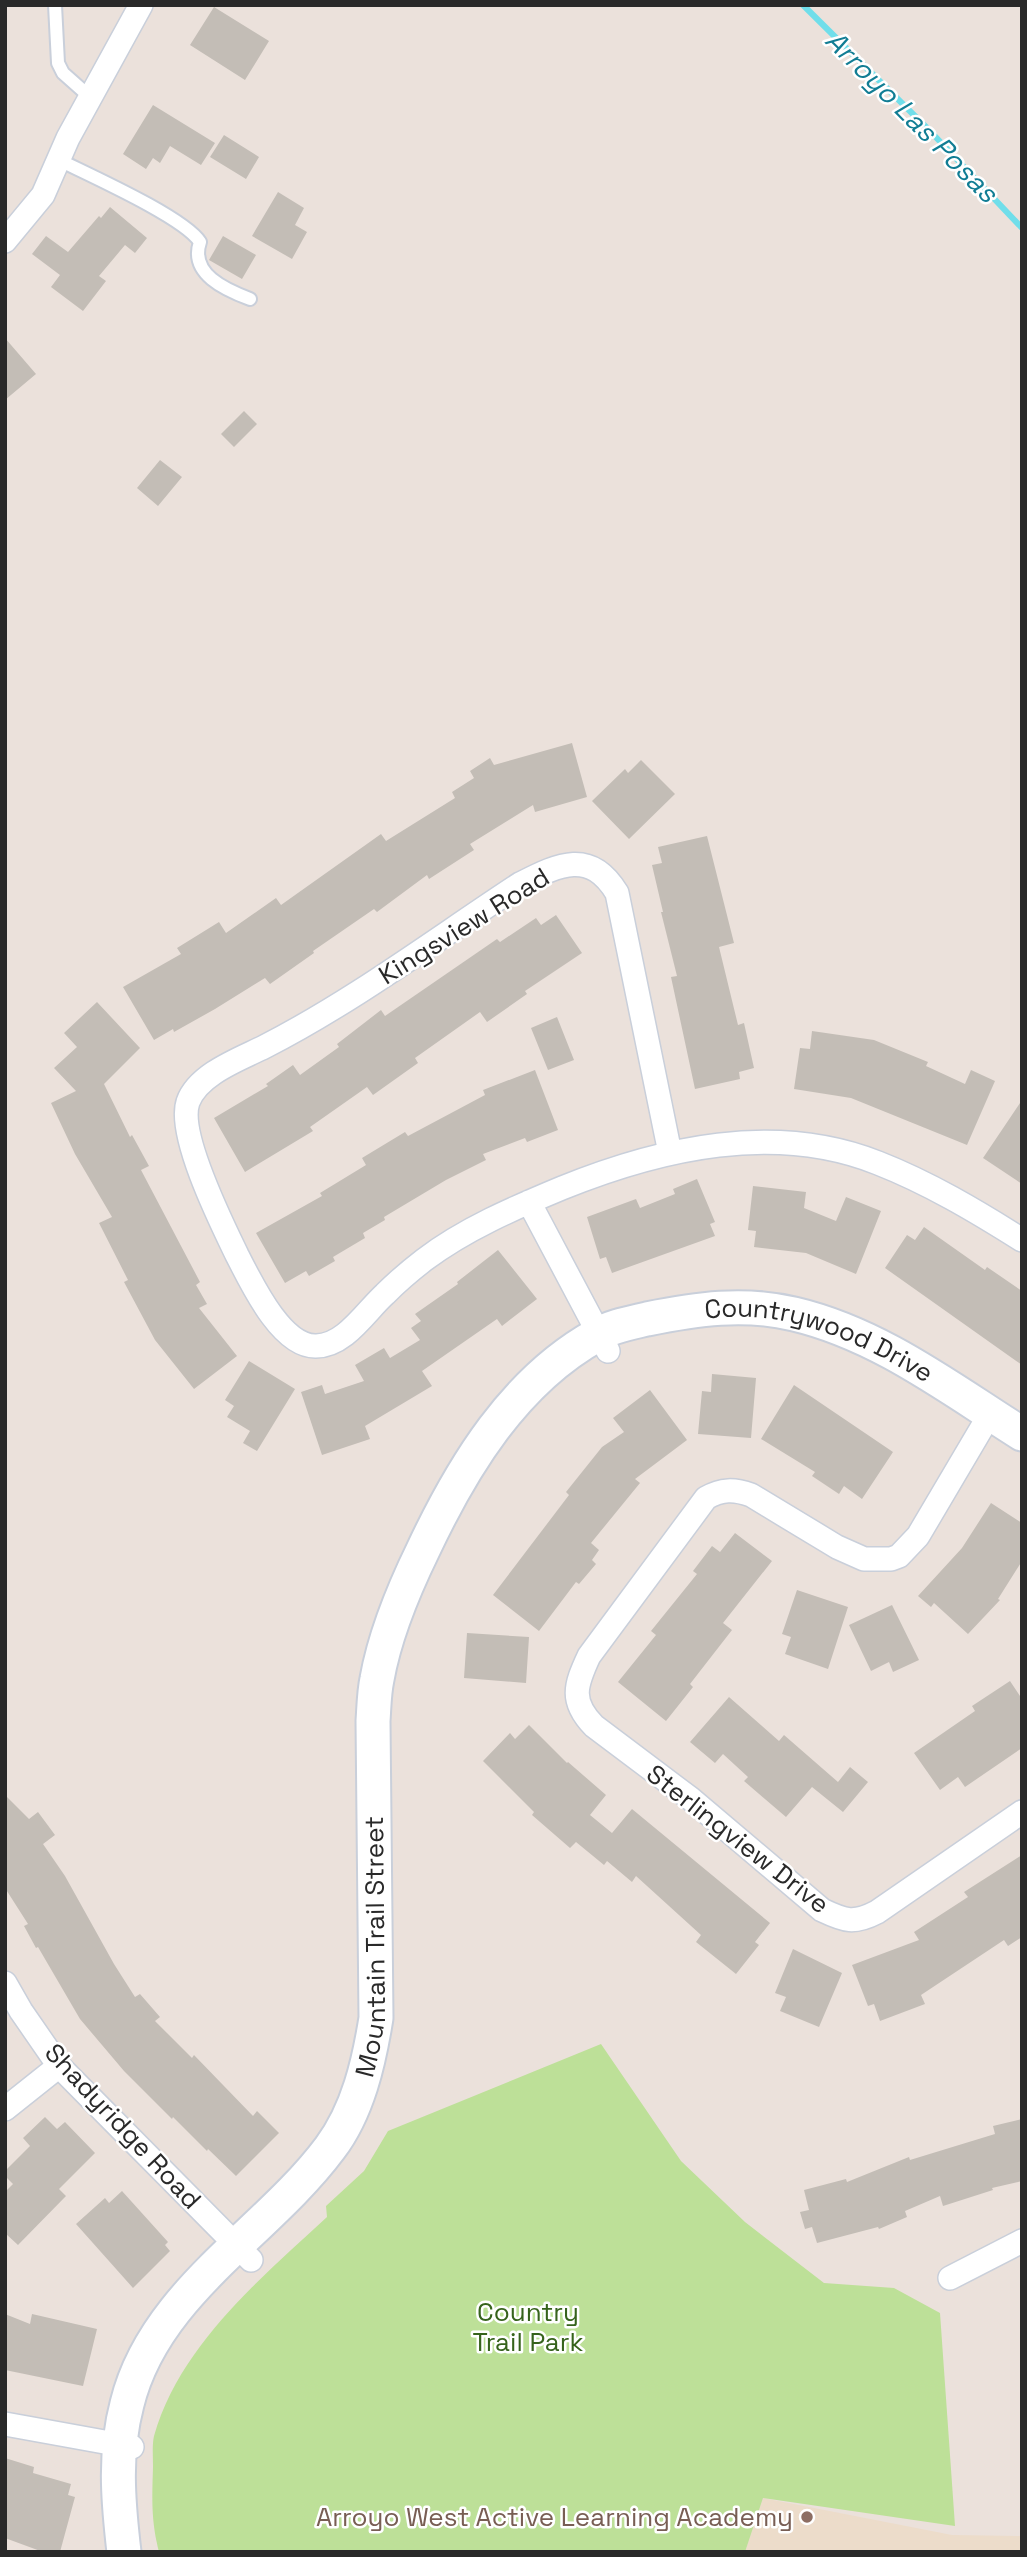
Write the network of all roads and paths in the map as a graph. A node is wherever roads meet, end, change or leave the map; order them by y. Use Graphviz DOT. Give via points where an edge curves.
graph roads {
  1 [pos="55,5"];
  2 [pos="141,5"];
  3 [pos="90,97"];
  4 [pos="57,159"];
  5 [pos="5,241"];
  6 [pos="250,299"];
  7 [pos="670,1153"];
  8 [pos="530,1202"];
  9 [pos="1022,1240"];
  10 [pos="604,1342"];
  11 [pos="985,1421"];
  12 [pos="1022,1434"];
  13 [pos="1022,1455"];
  14 [pos="1022,1812"];
  15 [pos="5,1983"];
  16 [pos="60,2066"];
  17 [pos="5,2109"];
  18 [pos="1022,2241"];
  19 [pos="243,2252"];
  20 [pos="950,2278"];
  21 [pos="5,2424"];
  22 [pos="127,2447"];
  23 [pos="124,2552"];
  24 [pos="138,2552"];
  1 -- 3 [label="lane" via="58,63"];
  2 -- 3 [label="street"];
  3 -- 4 [label="street"];
  4 -- 5 [label="street" via="43,195"];
  4 -- 6 [label="lane" via="190,229 200,242 197,251 205,272 223,289"];
  7 -- 8 [label="street" via="597,1174"];
  7 -- 8 [label="street, Kingsview Road" via="620,905 609,880 587,865 575,863 520,884 367,987 224,1066 192,1094 187,1106 189,1135 243,1267 275,1320 297,1341 310,1346 323,1346 346,1334 394,1285 462,1234"];
  7 -- 9 [label="street" via="752,1142 833,1150 877,1163 948,1196"];
  8 -- 10 [label="street"];
  10 -- 11 [label="street, Countrywood Drive" via="622,1325 663,1316 728,1307 793,1314 867,1339 919,1367"];
  10 -- 19 [label="street, Mountain Trail Street" via="574,1349 507,1413 474,1455 443,1508 398,1606 377,1681 373,1721 376,2018 370,2054 357,2097 331,2147"];
  11 -- 12 [label="street, Countrywood Drive"];
  11 -- 13 [label="street, Countrywood Drive"];
  11 -- 14 [label="street, Sterlingview Drive" via="918,1536 891,1559 864,1559 838,1547 751,1494 718,1491 706,1498 589,1656 577,1697 581,1712 594,1726 691,1799 822,1910 839,1918 856,1921 877,1912"];
  15 -- 16 [label="street, Shadyridge Road"];
  16 -- 17 [label="street"];
  16 -- 19 [label="street, Shadyridge Road"];
  18 -- 20 [label="street"];
  19 -- 22 [label="street, Mountain Trail Street" via="182,2303 145,2355 127,2401"];
  21 -- 22 [label="street"];
  22 -- 23 [label="street, Mountain Trail Street" via="118,2495"];
  22 -- 24 [label="street, Mountain Trail Street"];
}
